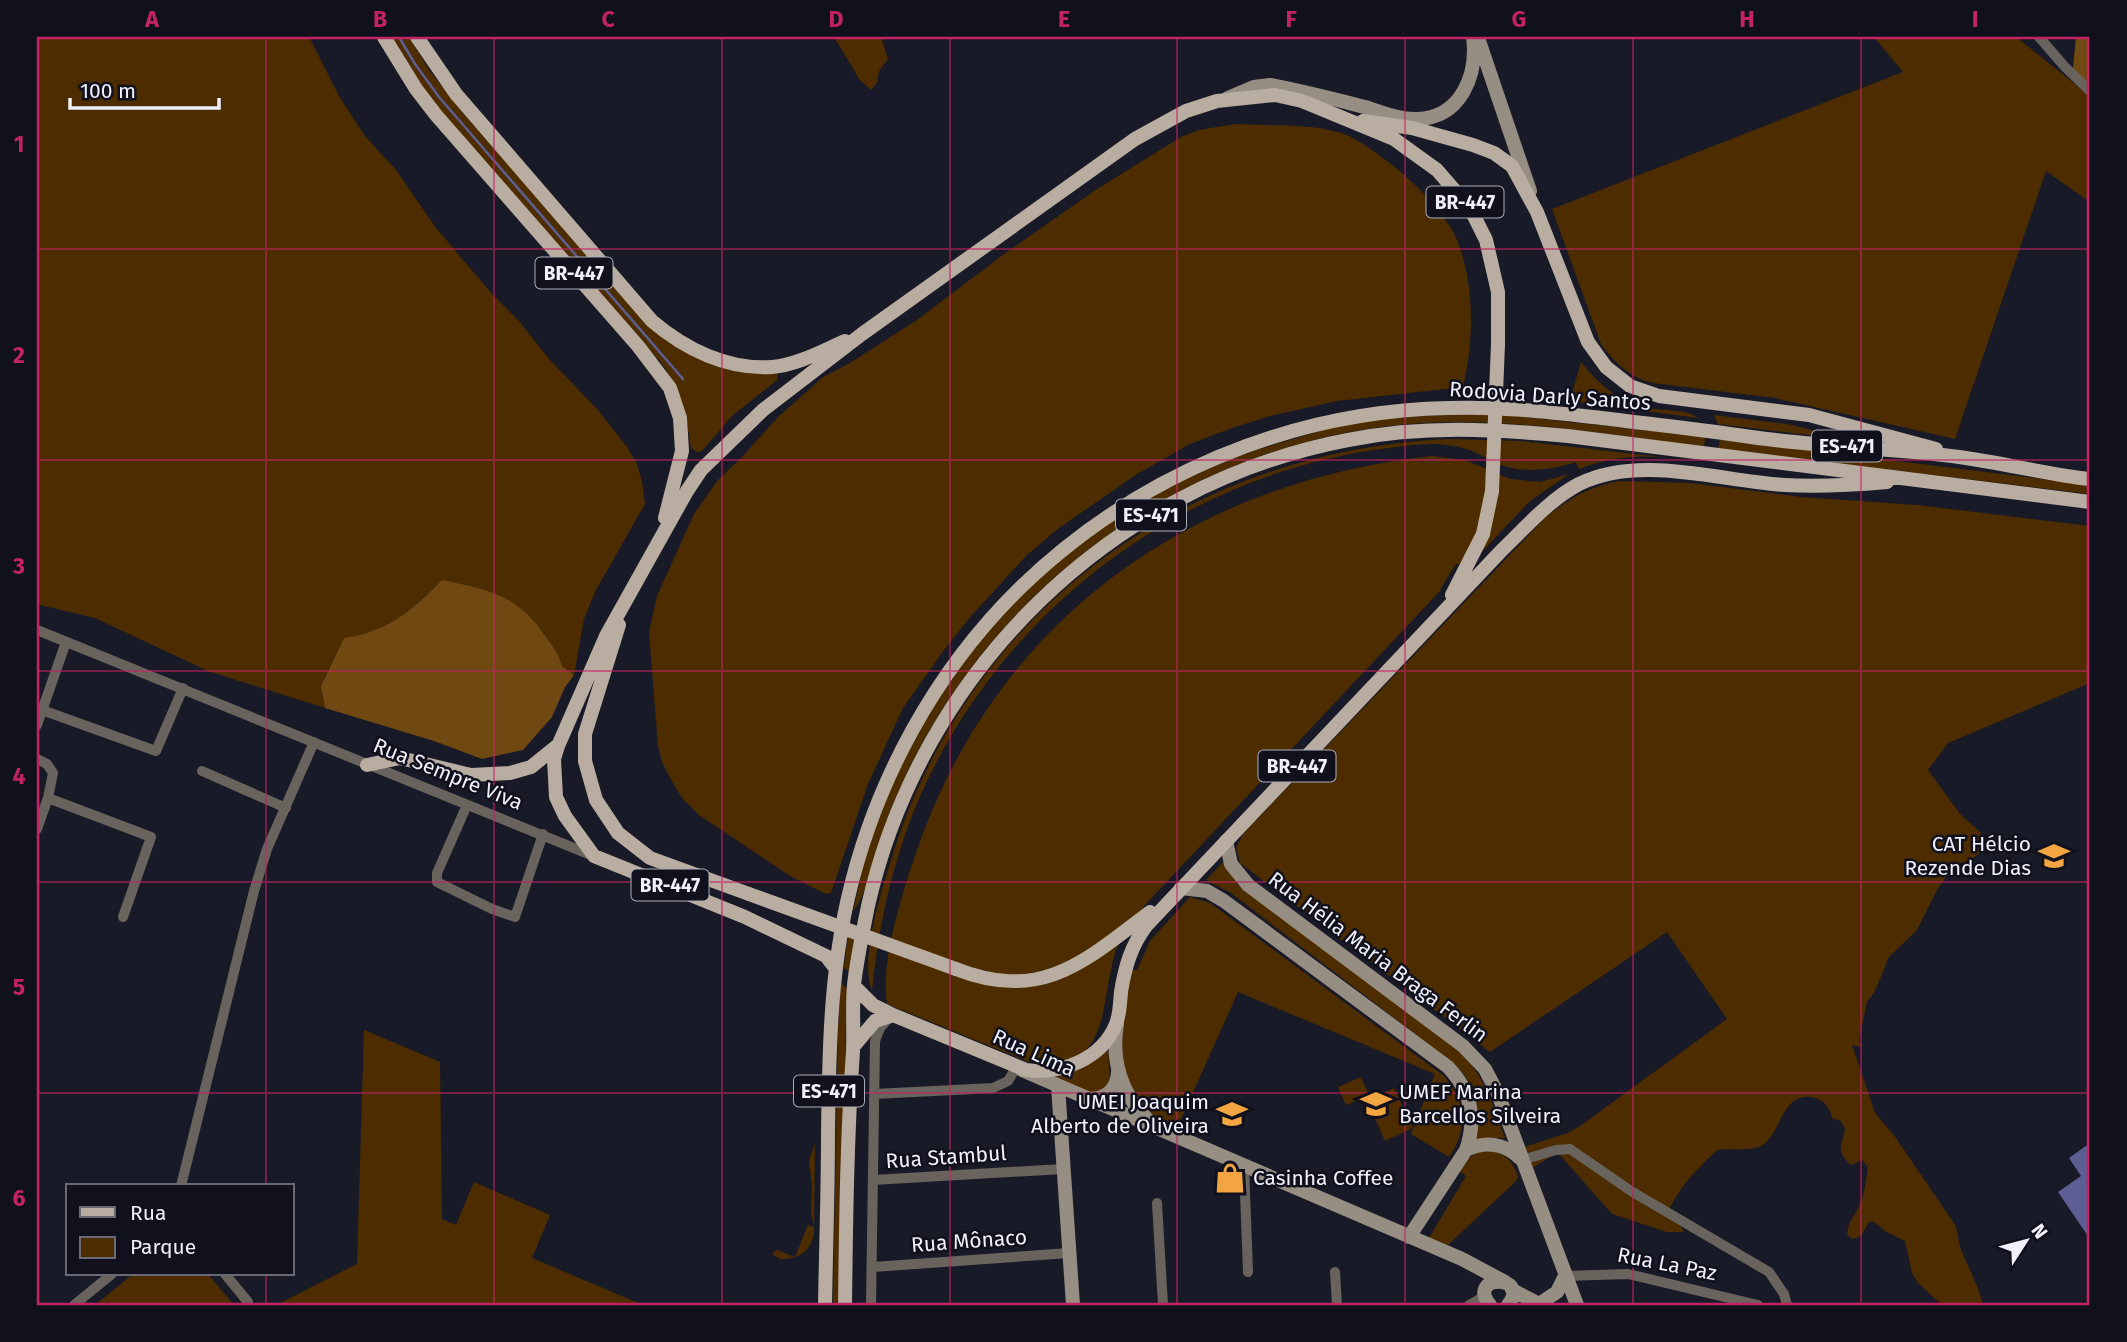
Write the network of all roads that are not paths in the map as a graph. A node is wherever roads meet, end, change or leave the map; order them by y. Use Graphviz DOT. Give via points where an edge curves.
graph roads {
  1 [pos="384,37"];
  2 [pos="417,37"];
  3 [pos="1475,37"];
  4 [pos="2039,37"];
  5 [pos="2090,90"];
  6 [pos="1220,101"];
  7 [pos="1345,118"];
  8 [pos="1537,212"];
  9 [pos="862,334"];
  10 [pos="1961,457"];
  11 [pos="2090,479"];
  12 [pos="1916,480"];
  13 [pos="2090,502"];
  14 [pos="660,537"];
  15 [pos="627,596"];
  16 [pos="37,630"];
  17 [pos="66,642"];
  18 [pos="1412,645"];
  19 [pos="183,688"];
  20 [pos="42,710"];
  21 [pos="37,725"];
  22 [pos="314,742"];
  23 [pos="558,746"];
  24 [pos="37,759"];
  25 [pos="367,765"];
  26 [pos="202,771"];
  27 [pos="48,798"];
  28 [pos="467,805"];
  29 [pos="286,808"];
  30 [pos="37,829"];
  31 [pos="543,834"];
  32 [pos="1226,841"];
  33 [pos="594,856"];
  34 [pos="1181,888"];
  35 [pos="123,917"];
  36 [pos="836,968"];
  37 [pos="854,986"];
  38 [pos="896,1016"];
  39 [pos="1117,1023"];
  40 [pos="853,1048"];
  41 [pos="1016,1068"];
  42 [pos="1118,1071"];
  43 [pos="1058,1086"];
  44 [pos="874,1094"];
  45 [pos="1088,1099"];
  46 [pos="1154,1126"];
  47 [pos="1466,1150"];
  48 [pos="1522,1160"];
  49 [pos="1244,1167"];
  50 [pos="1063,1169"];
  51 [pos="873,1180"];
  52 [pos="181,1184"];
  53 [pos="1157,1203"];
  54 [pos="1409,1237"];
  55 [pos="1069,1253"];
  56 [pos="1462,1259"];
  57 [pos="873,1267"];
  58 [pos="1248,1272"];
  59 [pos="1335,1272"];
  60 [pos="110,1276"];
  61 [pos="227,1276"];
  62 [pos="1565,1276"];
  63 [pos="1508,1286"];
  64 [pos="1487,1297"];
  65 [pos="248,1302"];
  66 [pos="74,1305"];
  67 [pos="825,1305"];
  68 [pos="845,1305"];
  69 [pos="872,1305"];
  70 [pos="1073,1305"];
  71 [pos="1163,1305"];
  72 [pos="1338,1305"];
  73 [pos="1469,1305"];
  74 [pos="1508,1305"];
  75 [pos="1518,1305"];
  76 [pos="1545,1305"];
  77 [pos="1577,1305"];
  78 [pos="1758,1305"];
  79 [pos="1787,1305"];
  1 -- 14 [label="main road, BR-447" via="436,116 670,388 680,418 682,451"];
  2 -- 9 [label="main road, BR-447" via="491,136 671,337 690,349 733,363 774,367"];
  3 -- 6 [label="street" via="1468,85 1453,106 1432,117 1407,119 1270,85"];
  3 -- 8 [label="street"];
  4 -- 5 [label="street"];
  6 -- 7 [label="main road, BR-447" via="1288,97"];
  6 -- 9 [label="main road, BR-447" via="1186,111 1135,139"];
  7 -- 8 [label="main road, BR-447" via="1412,128 1494,153 1515,170"];
  7 -- 18 [label="main road, BR-447, bridge" via="1407,147 1449,181 1470,208 1496,275 1492,491 1483,534 1447,602"];
  8 -- 10 [label="main road, BR-447" via="1588,342 1599,360 1622,381 1639,390 1692,401 1809,415"];
  9 -- 14 [label="main road, BR-447" via="763,410 717,453 701,470"];
  10 -- 11 [label="main road, Rodovia Darly Santos / ES-471"];
  10 -- 36 [label="main road, Rodovia Darly Santos / ES-471" via="1458,407 1320,423 1201,464 1113,513 1052,559 998,611 950,670 910,735 877,803 854,875"];
  12 -- 13 [label="main road, Rodovia Darly Santos / ES-471"];
  12 -- 18 [label="main road" via="1785,485 1637,470 1594,478 1549,504"];
  12 -- 37 [label="main road, Rodovia Darly Santos / ES-471" via="1568,436 1446,429 1373,435 1302,450 1188,494 1125,531 1066,575 1014,626 961,693 917,767 889,834 869,905"];
  14 -- 15 [label="main road, BR-447"];
  15 -- 23 [label="main road, BR-447"];
  15 -- 34 [label="main road, BR-447, bridge" via="586,734 585,761 596,800 618,833 650,858 982,978 1010,982 1062,972 1094,954"];
  16 -- 17 [label="street, Rua Sempre Viva"];
  17 -- 19 [label="street, Rua Sempre Viva"];
  17 -- 20 [label="street"];
  18 -- 32 [label="main road, BR-447"];
  19 -- 20 [label="street" via="156,751"];
  19 -- 22 [label="street, Rua Sempre Viva"];
  20 -- 21 [label="street"];
  22 -- 25 [label="street, Rua Sempre Viva"];
  22 -- 29 [label="street"];
  23 -- 25 [label="main road" via="531,767 510,774 471,775 400,758"];
  23 -- 33 [label="main road, BR-447" via="556,797"];
  24 -- 27 [label="street" via="50,768"];
  25 -- 28 [label="street, Rua Sempre Viva"];
  26 -- 29 [label="street"];
  27 -- 30 [label="street"];
  27 -- 35 [label="street" via="151,837"];
  28 -- 31 [label="street, Rua Sempre Viva"];
  28 -- 31 [label="street" via="437,882 492,909 515,917"];
  29 -- 52 [label="street" via="254,891"];
  31 -- 33 [label="street, Rua Sempre Viva"];
  32 -- 34 [label="main road, BR-447"];
  32 -- 48 [label="street, Rua Hélia Maria Braga Ferlin" via="1231,864 1248,885 1479,1060 1495,1085"];
  33 -- 36 [label="main road, Rua Sempre Viva / BR-447" via="745,917 826,956"];
  34 -- 39 [label="main road" via="1136,941 1126,966"];
  34 -- 47 [label="street" via="1207,891 1224,901 1448,1068 1470,1102 1472,1131"];
  36 -- 67 [label="main road, Rodovia Darly Santos / ES-471" via="828,1103"];
  37 -- 38 [label="main road, Rua Lima" via="873,1004"];
  37 -- 40 [label="main road, Rodovia Darly Santos / ES-471"];
  38 -- 40 [label="main road" via="875,1021"];
  38 -- 41 [label="main road, Rua Lima"];
  38 -- 44 [label="street" via="883,1024 876,1037"];
  39 -- 41 [label="main road" via="1099,1048 1074,1065 1045,1071"];
  39 -- 42 [label="street"];
  40 -- 68 [label="main road, Rodovia Darly Santos / ES-471"];
  41 -- 43 [label="street, Rua Lima"];
  41 -- 44 [label="street" via="1008,1081 993,1088"];
  42 -- 45 [label="street" via="1110,1093"];
  42 -- 46 [label="street" via="1132,1102"];
  43 -- 45 [label="street, Rua Lima"];
  43 -- 50 [label="street"];
  44 -- 51 [label="street"];
  45 -- 46 [label="street, Rua Lima"];
  46 -- 49 [label="street, Rua Lima"];
  47 -- 48 [label="street" via="1486,1144 1499,1146"];
  47 -- 54 [label="street"];
  48 -- 62 [label="street, Rua Hélia Maria Braga Ferlin"];
  48 -- 79 [label="street" via="1564,1149 1578,1153 1631,1191 1769,1272"];
  49 -- 54 [label="street, Rua Lima"];
  49 -- 58 [label="street"];
  50 -- 51 [label="street, Rua Stambul"];
  50 -- 55 [label="street"];
  51 -- 57 [label="street"];
  53 -- 71 [label="street"];
  54 -- 56 [label="street, Rua Lima"];
  55 -- 57 [label="street, Rua Mônaco"];
  55 -- 70 [label="street"];
  56 -- 63 [label="street, Rua Lima"];
  56 -- 64 [label="street, Rua Lima"];
  57 -- 69 [label="street"];
  59 -- 72 [label="street"];
  60 -- 66 [label="street"];
  61 -- 65 [label="street"];
  62 -- 76 [label="street"];
  62 -- 77 [label="street, Rua Hélia Maria Braga Ferlin"];
  62 -- 78 [label="street, Rua La Paz" via="1628,1274"];
  63 -- 64 [label="street" via="1493,1282"];
  63 -- 74 [label="street" via="1513,1296"];
  63 -- 76 [label="street"];
  64 -- 73 [label="street"];
  75 -- 76 [label="street"];
}
